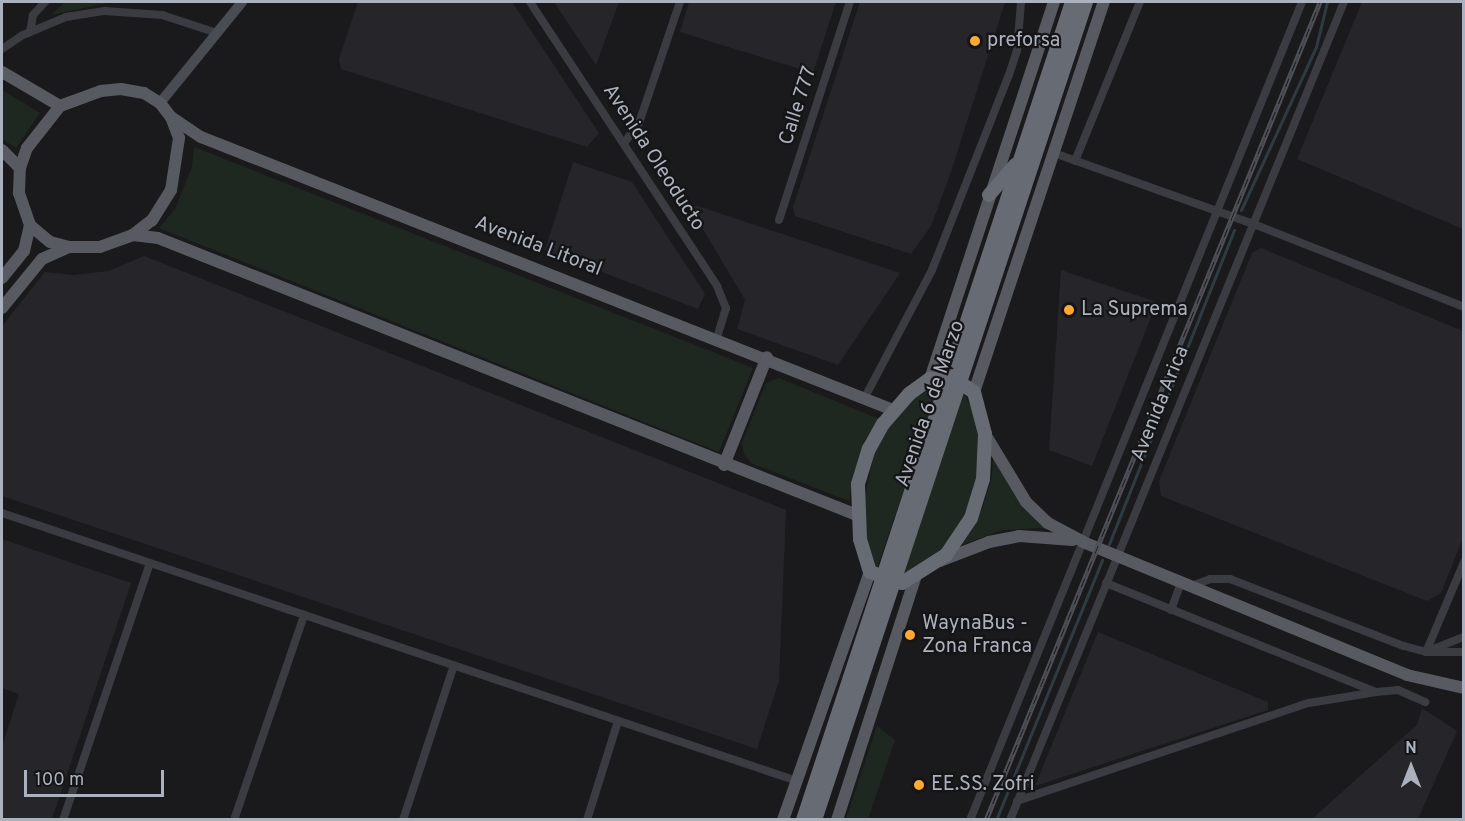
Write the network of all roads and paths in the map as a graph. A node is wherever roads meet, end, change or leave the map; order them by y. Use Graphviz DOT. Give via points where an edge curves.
graph roads {
  1 [pos="45,2"];
  2 [pos="115,2"];
  3 [pos="136,2"];
  4 [pos="242,2"];
  5 [pos="530,2"];
  6 [pos="680,2"];
  7 [pos="850,2"];
  8 [pos="1022,2"];
  9 [pos="1054,2"];
  10 [pos="1072,2"];
  11 [pos="1086,2"];
  12 [pos="1104,2"];
  13 [pos="1140,2"];
  14 [pos="1302,2"];
  15 [pos="1344,2"];
  16 [pos="120,11"];
  17 [pos="132,11"];
  18 [pos="30,32"];
  19 [pos="217,33"];
  20 [pos="2,49"];
  21 [pos="2,72"];
  22 [pos="160,103"];
  23 [pos="60,106"];
  24 [pos="171,117"];
  25 [pos="624,143"];
  26 [pos="2,150"];
  27 [pos="1054,153"];
  28 [pos="1021,159"];
  29 [pos="1075,161"];
  30 [pos="20,168"];
  31 [pos="989,195"];
  32 [pos="1217,213"];
  33 [pos="779,220"];
  34 [pos="1251,223"];
  35 [pos="30,225"];
  36 [pos="133,235"];
  37 [pos="69,247"];
  38 [pos="2,279"];
  39 [pos="1464,307"];
  40 [pos="2,308"];
  41 [pos="717,338"];
  42 [pos="767,357"];
  43 [pos="930,379"];
  44 [pos="953,380"];
  45 [pos="974,392"];
  46 [pos="864,399"];
  47 [pos="893,410"];
  48 [pos="986,434"];
  49 [pos="724,465"];
  50 [pos="2,513"];
  51 [pos="857,514"];
  52 [pos="1083,542"];
  53 [pos="1117,556"];
  54 [pos="940,561"];
  55 [pos="1464,562"];
  56 [pos="150,563"];
  57 [pos="881,577"];
  58 [pos="915,579"];
  59 [pos="1106,583"];
  60 [pos="1186,585"];
  61 [pos="1171,610"];
  62 [pos="304,615"];
  63 [pos="1464,637"];
  64 [pos="1426,652"];
  65 [pos="1464,652"];
  66 [pos="454,665"];
  67 [pos="1464,688"];
  68 [pos="1376,692"];
  69 [pos="1425,702"];
  70 [pos="618,721"];
  71 [pos="797,781"];
  72 [pos="1017,801"];
  73 [pos="63,819"];
  74 [pos="234,819"];
  75 [pos="403,819"];
  76 [pos="587,819"];
  77 [pos="783,819"];
  78 [pos="803,819"];
  79 [pos="815,819"];
  80 [pos="837,819"];
  81 [pos="970,819"];
  82 [pos="1010,819"];
  1 -- 18 [label="street" via="33,15"];
  2 -- 16 [label="street"];
  3 -- 17 [label="street"];
  4 -- 19 [label="street"];
  5 -- 25 [label="street, Avenida Oleoducto"];
  6 -- 25 [label="street" via="639,123"];
  7 -- 33 [label="street, Calle 777"];
  8 -- 46 [label="street" via="1017,51 958,205 932,270"];
  9 -- 31 [label="main road, Avenida 6 de Marzo"];
  10 -- 28 [label="highway, Avenida 6 de Marzo"];
  11 -- 44 [label="highway, Avenida 6 de Marzo"];
  12 -- 27 [label="main road, Avenida 6 de Marzo"];
  13 -- 29 [label="street"];
  14 -- 32 [label="street, Avenida Arica"];
  15 -- 34 [label="street, Avenida Arica"];
  16 -- 17 [label="street"];
  16 -- 18 [label="street" via="66,17"];
  17 -- 19 [label="street" via="162,15"];
  18 -- 20 [label="street"];
  19 -- 22 [label="street"];
  21 -- 23 [label="main road"];
  22 -- 23 [label="main road" via="144,93 122,89 101,91"];
  22 -- 24 [label="main road"];
  23 -- 30 [label="main road" via="43,124"];
  24 -- 36 [label="main road" via="179,138 171,190 152,220"];
  24 -- 41 [label="main road, Avenida Litoral" via="201,137"];
  25 -- 41 [label="street, Avenida Oleoducto" via="723,298 725,316"];
  26 -- 30 [label="main road"];
  27 -- 29 [label="street"];
  27 -- 45 [label="main road, Avenida 6 de Marzo"];
  28 -- 31 [label="highway"];
  28 -- 44 [label="highway, Avenida 6 de Marzo"];
  29 -- 32 [label="street"];
  30 -- 35 [label="main road" via="19,193"];
  31 -- 43 [label="main road, Avenida 6 de Marzo"];
  32 -- 34 [label="street"];
  32 -- 52 [label="street, Avenida Arica"];
  34 -- 39 [label="street"];
  34 -- 53 [label="street, Avenida Arica"];
  35 -- 37 [label="main road" via="40,236"];
  35 -- 38 [label="main road" via="24,251"];
  36 -- 37 [label="main road" via="100,247"];
  36 -- 49 [label="main road" via="158,238"];
  37 -- 40 [label="main road" via="42,259"];
  41 -- 42 [label="main road, Avenida Litoral"];
  42 -- 46 [label="main road, Avenida Litoral"];
  42 -- 49 [label="main road"];
  43 -- 44 [label="highway"];
  43 -- 47 [label="highway"];
  44 -- 45 [label="highway"];
  44 -- 57 [label="highway, Avenida 6 de Marzo"];
  45 -- 48 [label="highway"];
  46 -- 47 [label="main road, Avenida Litoral"];
  47 -- 51 [label="highway" via="869,449 858,484"];
  48 -- 52 [label="main road" via="1026,502 1048,523"];
  48 -- 54 [label="highway" via="977,501 958,540"];
  49 -- 51 [label="main road"];
  50 -- 56 [label="street"];
  51 -- 57 [label="highway" via="860,539"];
  52 -- 53 [label="main road"];
  52 -- 54 [label="main road" via="1019,536 989,542"];
  52 -- 81 [label="street, Avenida Arica"];
  53 -- 59 [label="street, Avenida Arica"];
  53 -- 60 [label="main road"];
  54 -- 58 [label="highway"];
  55 -- 64 [label="street"];
  56 -- 62 [label="street"];
  56 -- 73 [label="street"];
  57 -- 58 [label="highway" via="902,584"];
  57 -- 71 [label="main road, Avenida 6 de Marzo"];
  57 -- 78 [label="highway, Avenida 6 de Marzo"];
  57 -- 79 [label="highway, Avenida 6 de Marzo"];
  58 -- 80 [label="main road"];
  59 -- 61 [label="street"];
  59 -- 72 [label="street, Avenida Arica"];
  60 -- 61 [label="street"];
  60 -- 64 [label="street" via="1230,579"];
  60 -- 67 [label="main road" via="1209,599 1407,675"];
  61 -- 68 [label="street"];
  62 -- 66 [label="street"];
  62 -- 74 [label="street"];
  63 -- 64 [label="street"];
  64 -- 65 [label="street"];
  66 -- 70 [label="street"];
  66 -- 75 [label="street"];
  68 -- 69 [label="street" via="1398,690"];
  68 -- 72 [label="street" via="1309,703"];
  70 -- 71 [label="street"];
  70 -- 76 [label="street"];
  71 -- 77 [label="main road, Avenida 6 de Marzo"];
  72 -- 82 [label="street, Avenida Arica"];
}
